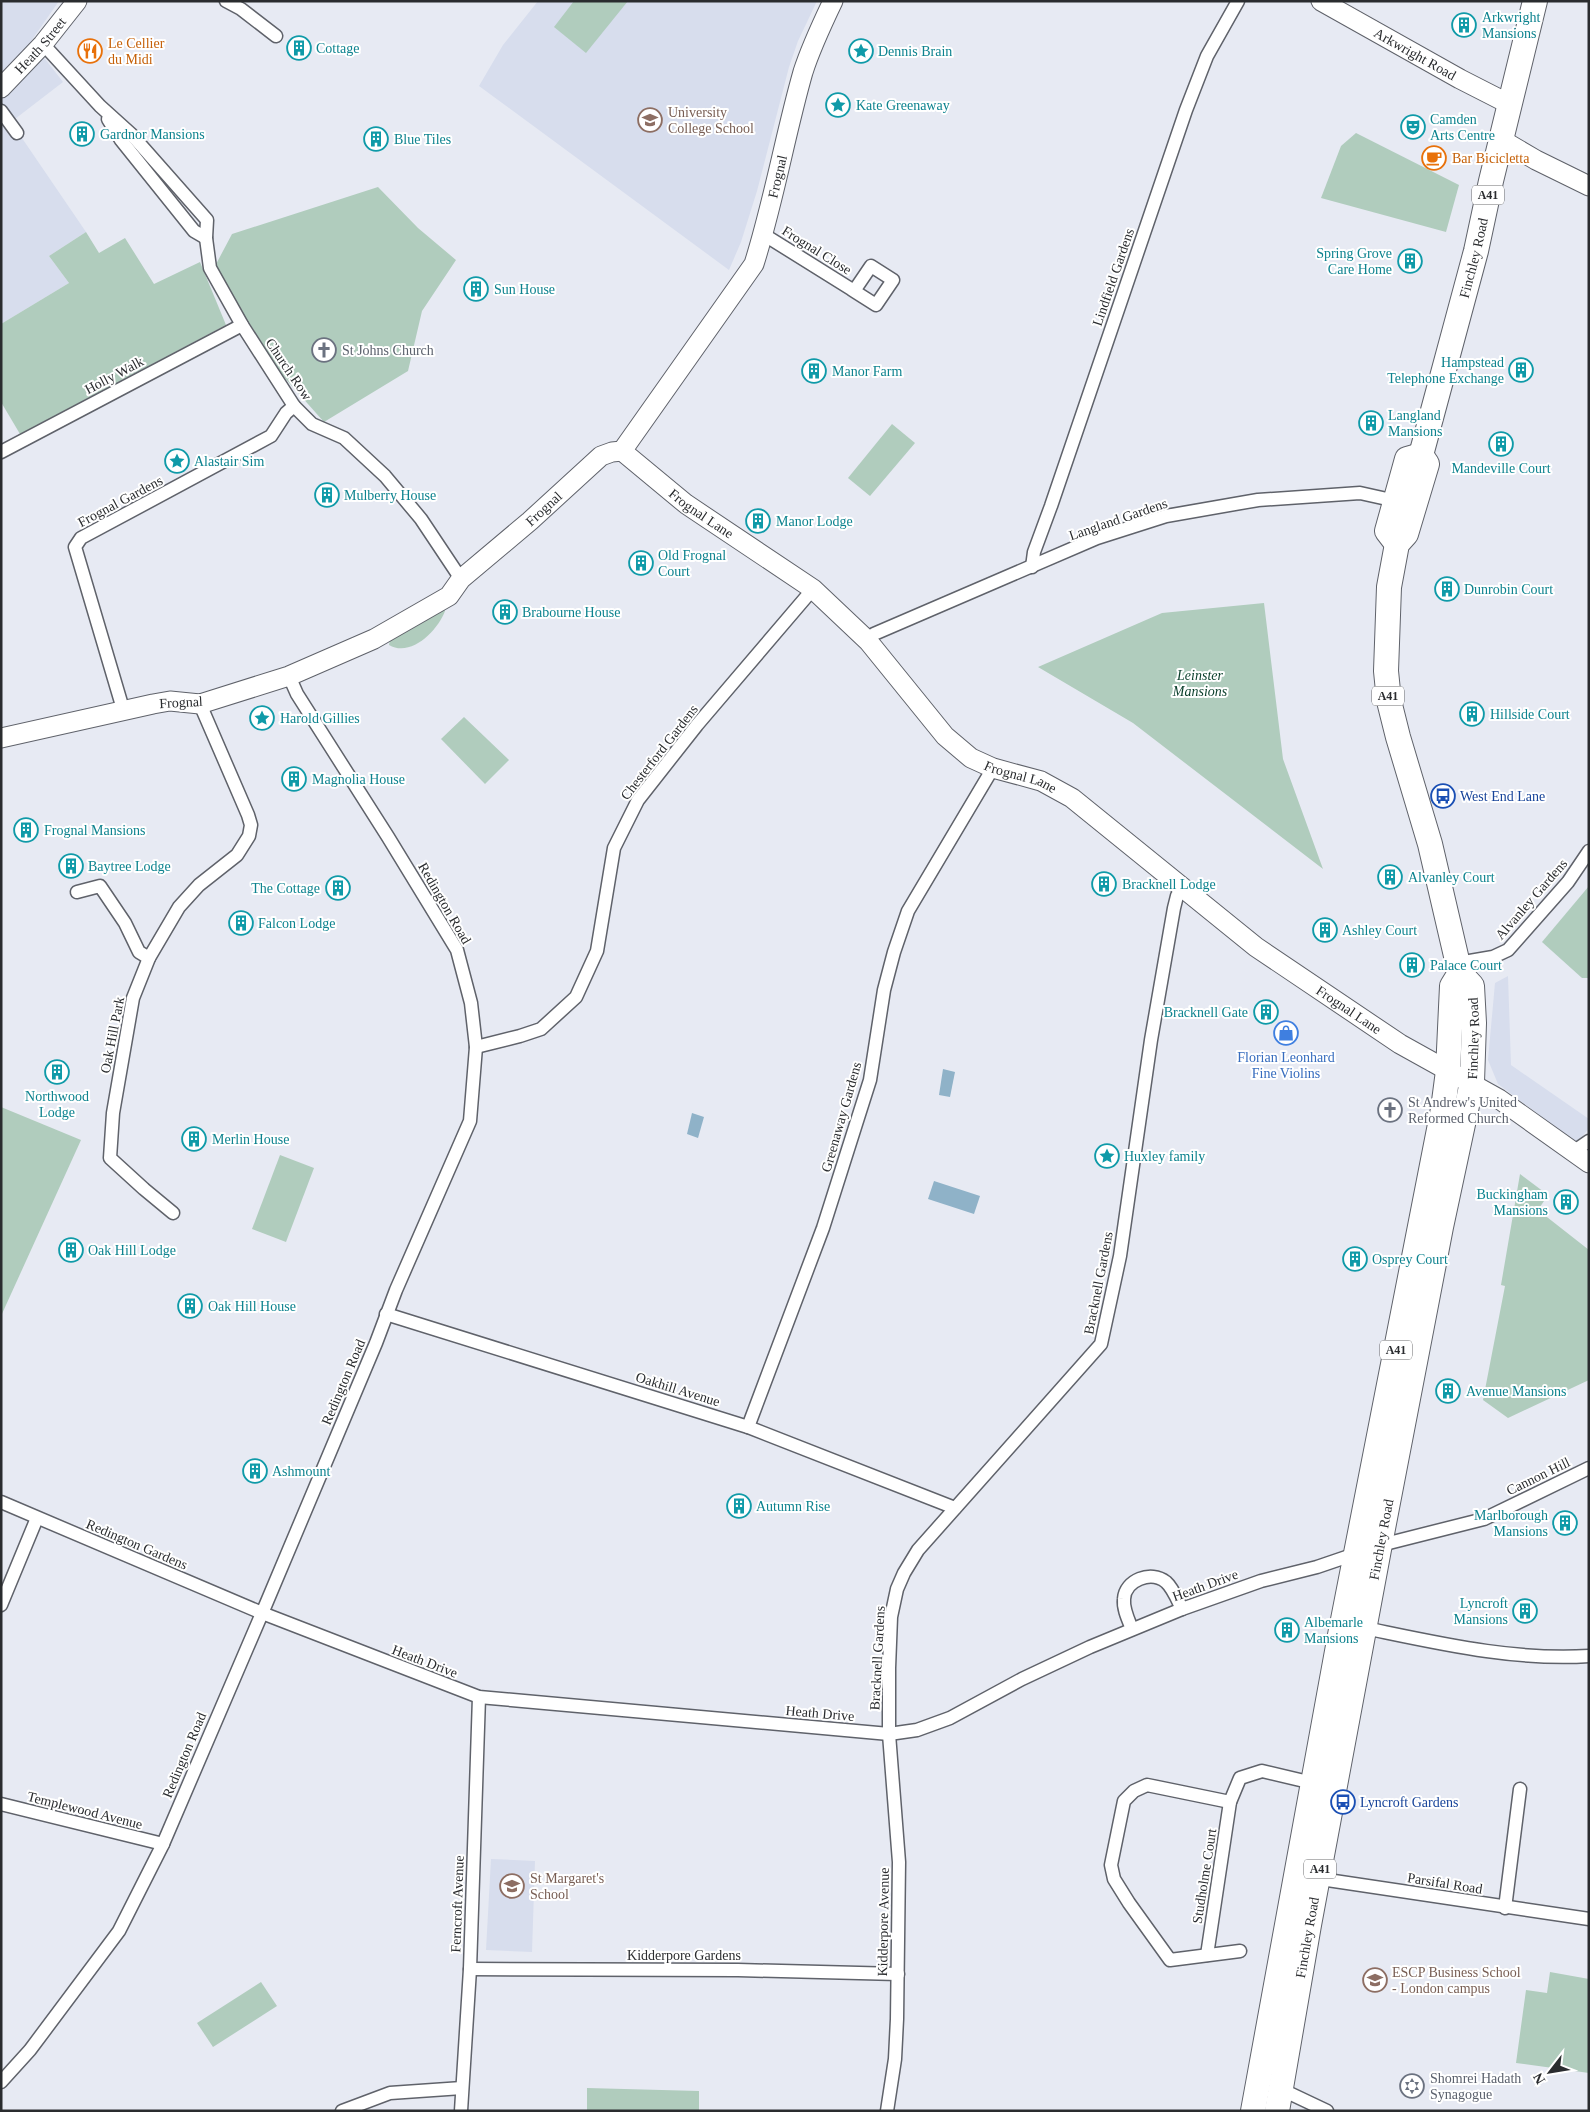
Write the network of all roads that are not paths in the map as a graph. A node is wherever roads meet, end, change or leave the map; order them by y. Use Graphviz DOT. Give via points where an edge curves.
graph roads {
  1 [pos="77,1"];
  2 [pos="226,1"];
  3 [pos="833,1"];
  4 [pos="1238,1"];
  5 [pos="1321,1"];
  6 [pos="1535,1"];
  7 [pos="276,36"];
  8 [pos="43,44"];
  9 [pos="3,83"];
  10 [pos="1510,104"];
  11 [pos="1,111"];
  12 [pos="17,133"];
  13 [pos="1502,140"];
  14 [pos="1589,186"];
  15 [pos="763,234"];
  16 [pos="854,291"];
  17 [pos="242,325"];
  18 [pos="294,406"];
  19 [pos="622,451"];
  20 [pos="1,452"];
  21 [pos="1421,455"];
  22 [pos="1396,500"];
  23 [pos="1397,544"];
  24 [pos="1032,568"];
  25 [pos="461,579"];
  26 [pos="813,589"];
  27 [pos="868,641"];
  28 [pos="289,676"];
  29 [pos="200,704"];
  30 [pos="123,709"];
  31 [pos="1,738"];
  32 [pos="993,768"];
  33 [pos="1589,851"];
  34 [pos="1182,888"];
  35 [pos="76,892"];
  36 [pos="149,958"];
  37 [pos="1459,968"];
  38 [pos="476,1046"];
  39 [pos="1448,1071"];
  40 [pos="1472,1082"];
  41 [pos="1584,1152"];
  42 [pos="173,1213"];
  43 [pos="386,1314"];
  44 [pos="748,1427"];
  45 [pos="1589,1468"];
  46 [pos="1,1502"];
  47 [pos="955,1508"];
  48 [pos="37,1518"];
  49 [pos="1380,1544"];
  50 [pos="1356,1554"];
  51 [pos="1,1605"];
  52 [pos="1182,1609"];
  53 [pos="262,1613"];
  54 [pos="1365,1628"];
  55 [pos="1132,1629"];
  56 [pos="1589,1656"];
  57 [pos="479,1697"];
  58 [pos="889,1734"];
  59 [pos="1325,1785"];
  60 [pos="1520,1789"];
  61 [pos="1230,1802"];
  62 [pos="1,1804"];
  63 [pos="162,1844"];
  64 [pos="1308,1877"];
  65 [pos="1505,1908"];
  66 [pos="1589,1919"];
  67 [pos="1240,1951"];
  68 [pos="1207,1955"];
  69 [pos="470,1969"];
  70 [pos="898,1974"];
  71 [pos="1,2082"];
  72 [pos="1258,2085"];
  73 [pos="462,2088"];
  74 [pos="1279,2101"];
  75 [pos="342,2111"];
  76 [pos="461,2111"];
  77 [pos="887,2111"];
  78 [pos="1253,2111"];
  79 [pos="1327,2111"];
  1 -- 8 [label="street, Heath Street"];
  2 -- 7 [label="street"];
  3 -- 15 [label="street, Frognal" via="804,71"];
  4 -- 24 [label="street, Lindfield Gardens" via="1208,56 1186,110 1034,552"];
  5 -- 10 [label="street, Arkwright Road" via="1468,84"];
  6 -- 10 [label="highway, Finchley Road / A41"];
  8 -- 9 [label="street, Heath Street"];
  8 -- 17 [label="street, Church Row" via="100,106 131,134 207,220 210,268"];
  10 -- 13 [label="highway, Finchley Road / A41"];
  11 -- 12 [label="street"];
  13 -- 14 [label="street"];
  13 -- 21 [label="highway, Finchley Road / A41" via="1461,312"];
  15 -- 16 [label="street, Frognal Close"];
  15 -- 19 [label="street, Frognal" via="754,264"];
  17 -- 18 [label="street, Church Row"];
  17 -- 20 [label="street, Holly Walk"];
  18 -- 25 [label="street, Church Row" via="312,424 344,438 385,476 421,519"];
  18 -- 30 [label="street, Frognal Gardens" via="271,436 81,538 75,547"];
  19 -- 25 [label="street, Frognal" via="602,456"];
  19 -- 26 [label="street, Frognal Lane" via="686,504"];
  21 -- 22 [label="highway" via="1407,458"];
  21 -- 23 [label="highway, Finchley Road / A41" via="1427,464 1406,534"];
  22 -- 23 [label="highway" via="1387,531"];
  22 -- 24 [label="street, Langland Gardens" via="1360,493 1258,500 1166,516 1097,538"];
  23 -- 37 [label="highway, Finchley Road / A41" via="1386,622 1389,701 1430,844"];
  24 -- 27 [label="street, Langland Gardens" via="874,634"];
  25 -- 28 [label="street, Frognal" via="449,596 374,639"];
  26 -- 27 [label="street, Frognal Lane"];
  26 -- 38 [label="street, Chesterford Gardens" via="638,800 614,848 597,951 576,997 542,1029"];
  27 -- 32 [label="street, Frognal Lane" via="945,736 970,758"];
  28 -- 29 [label="street, Frognal"];
  28 -- 38 [label="street, Redington Road" via="297,694 457,950 471,1003"];
  29 -- 30 [label="street, Frognal" via="170,701"];
  29 -- 36 [label="street, Oak Hill Park" via="248,815 251,825 249,836 237,855 199,885 179,907"];
  30 -- 31 [label="street, Frognal"];
  32 -- 34 [label="street, Frognal Lane" via="1041,781 1072,798"];
  32 -- 44 [label="street, Greenaway Gardens" via="908,911 884,990 870,1080 823,1228"];
  33 -- 37 [label="street, Alvanley Gardens" via="1568,882 1508,950"];
  34 -- 39 [label="street, Frognal Lane" via="1256,947 1400,1044"];
  34 -- 47 [label="street, Bracknell Gardens" via="1174,908 1120,1256 1101,1344"];
  35 -- 36 [label="street" via="100,886 125,923 139,952"];
  36 -- 42 [label="street, Oak Hill Park" via="133,998 113,1113 110,1158"];
  37 -- 39 [label="highway, Finchley Road / A41" via="1452,986"];
  37 -- 40 [label="highway, Finchley Road / A41" via="1472,986"];
  38 -- 43 [label="street, Redington Road" via="470,1121"];
  39 -- 40 [label="street"];
  39 -- 50 [label="highway, Finchley Road / A41"];
  40 -- 41 [label="street"];
  40 -- 49 [label="highway, Finchley Road / A41"];
  43 -- 44 [label="street, Oakhill Avenue"];
  43 -- 53 [label="street, Redington Road"];
  44 -- 47 [label="street, Oakhill Avenue"];
  45 -- 49 [label="street, Cannon Hill" via="1484,1519"];
  46 -- 48 [label="street, Redington Gardens"];
  47 -- 58 [label="street, Bracknell Gardens" via="918,1550 897,1589 891,1617"];
  48 -- 51 [label="street"];
  48 -- 53 [label="street, Redington Gardens"];
  49 -- 50 [label="street, Cannon Hill"];
  49 -- 54 [label="highway, Finchley Road / A41"];
  50 -- 52 [label="street, Heath Drive" via="1261,1581"];
  50 -- 59 [label="highway, Finchley Road / A41"];
  52 -- 55 [label="street, Heath Drive"];
  52 -- 55 [label="street" via="1166,1582 1146,1577 1136,1580 1124,1596"];
  53 -- 57 [label="street, Heath Drive"];
  53 -- 63 [label="street, Redington Road"];
  54 -- 56 [label="street" via="1500,1653"];
  54 -- 59 [label="highway, Finchley Road / A41"];
  55 -- 58 [label="street, Heath Drive" via="1022,1679 950,1718 917,1730"];
  57 -- 58 [label="street, Heath Drive"];
  57 -- 69 [label="street, Ferncroft Avenue"];
  58 -- 70 [label="street, Kidderpore Avenue" via="899,1862"];
  59 -- 61 [label="street, Studholme Court" via="1262,1771 1240,1778"];
  59 -- 64 [label="highway, Finchley Road / A41"];
  60 -- 65 [label="street"];
  61 -- 68 [label="street, Studholme Court"];
  61 -- 68 [label="street" via="1147,1785 1134,1790 1124,1801 1111,1865 1114,1879 1128,1903 1170,1960"];
  62 -- 63 [label="street, Templewood Avenue"];
  63 -- 71 [label="street, Redington Road" via="119,1931 30,2050"];
  64 -- 65 [label="street, Parsifal Road"];
  64 -- 72 [label="highway, Finchley Road / A41"];
  64 -- 74 [label="highway, Finchley Road / A41"];
  65 -- 66 [label="street, Parsifal Road"];
  67 -- 68 [label="street"];
  69 -- 70 [label="street, Kidderpore Gardens"];
  69 -- 73 [label="street, Ferncroft Avenue"];
  70 -- 77 [label="street, Kidderpore Avenue" via="895,2059"];
  72 -- 74 [label="street"];
  72 -- 78 [label="highway, Finchley Road / A41"];
  73 -- 75 [label="street" via="390,2093"];
  73 -- 76 [label="street, Ferncroft Avenue"];
  74 -- 79 [label="street" via="1289,2092"];
}
